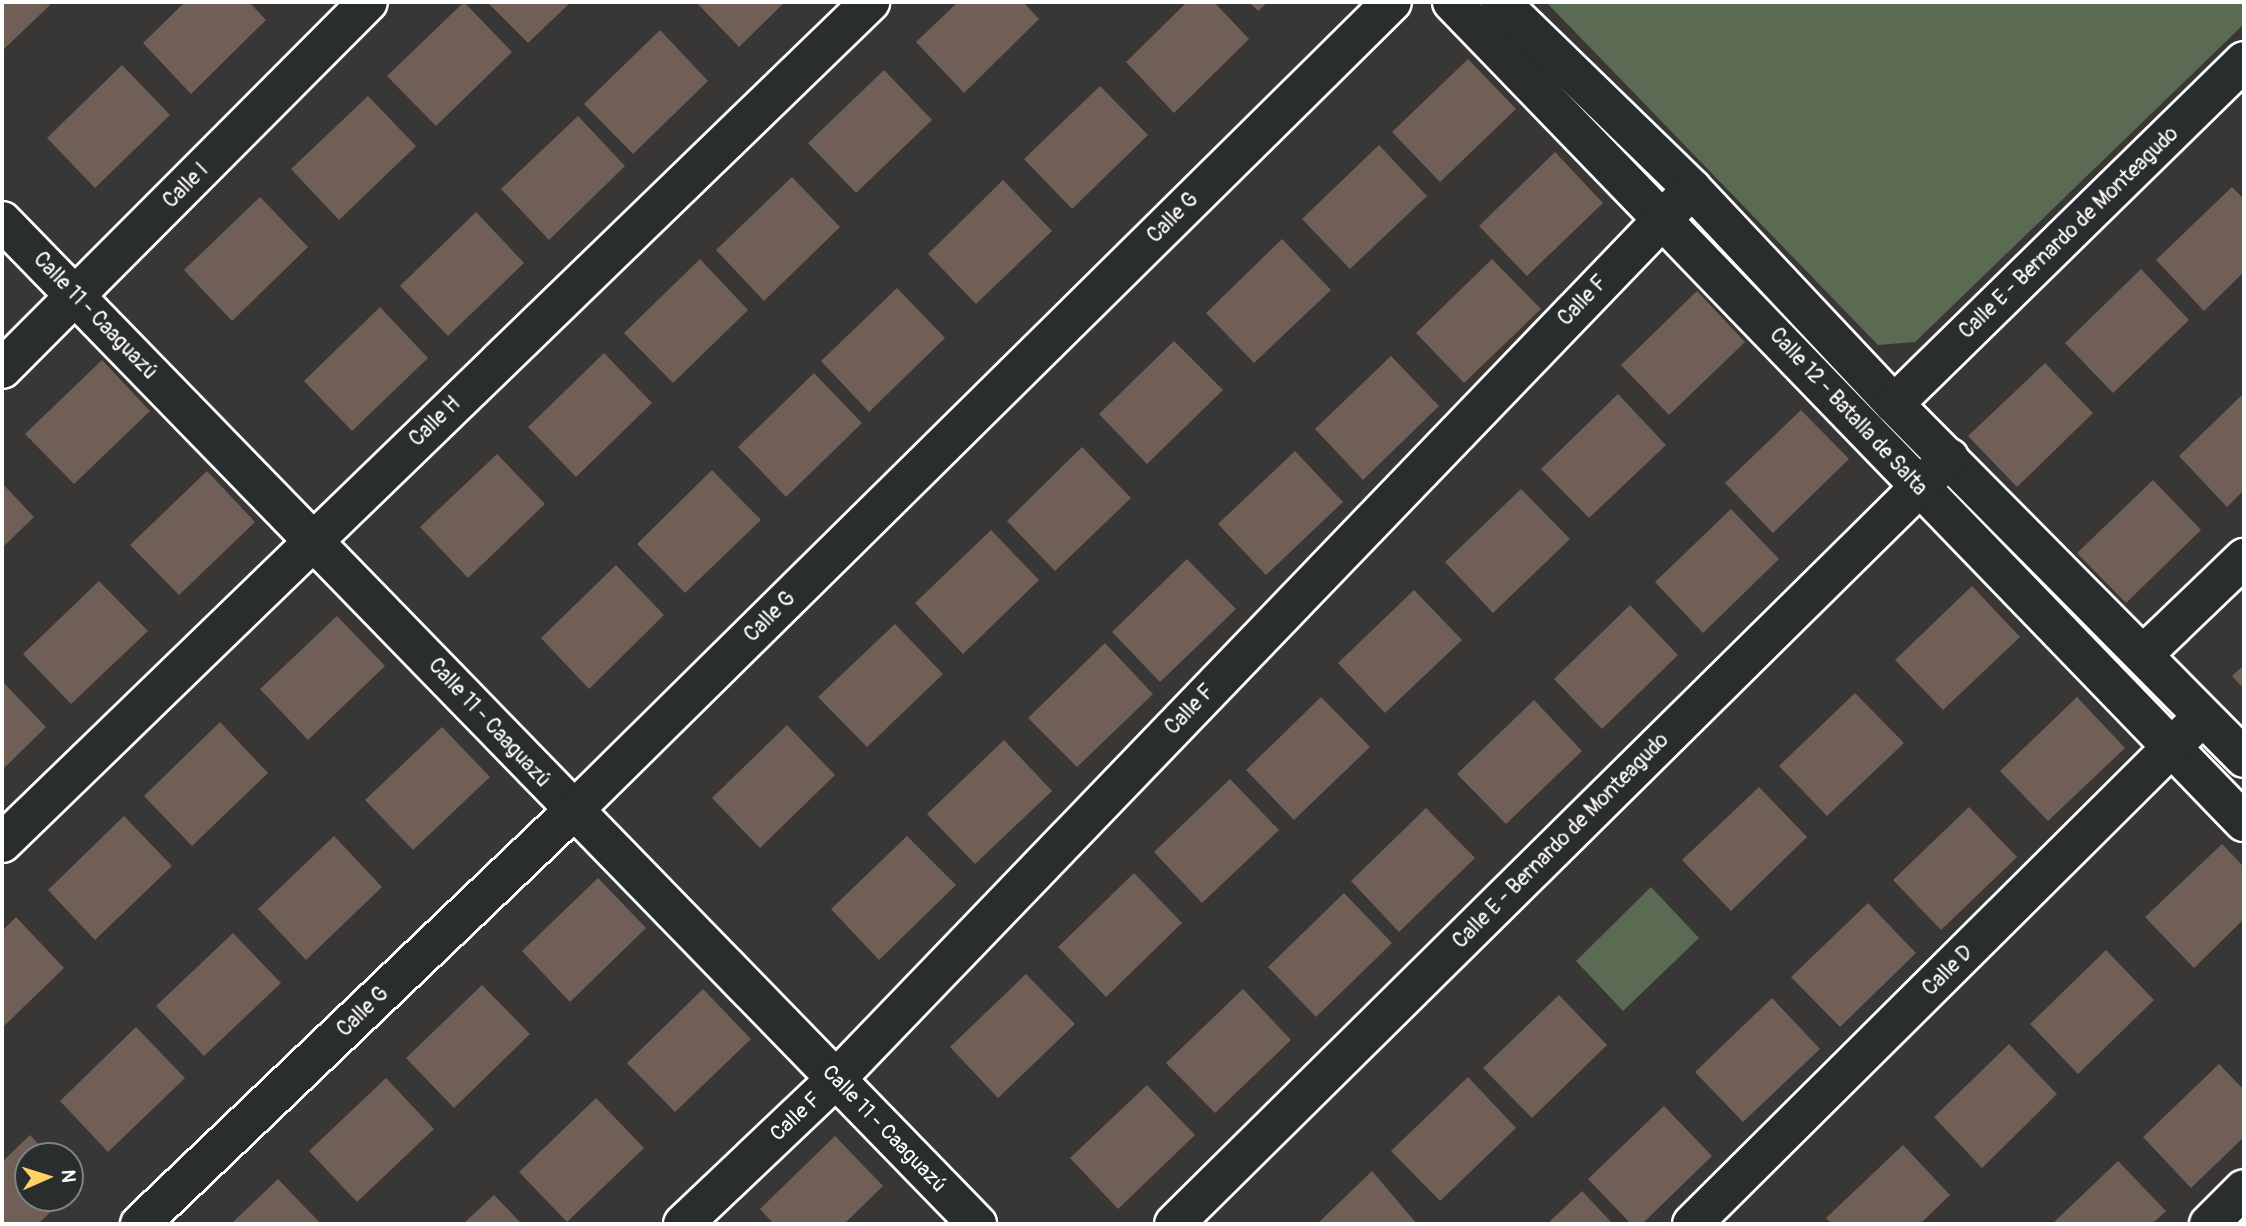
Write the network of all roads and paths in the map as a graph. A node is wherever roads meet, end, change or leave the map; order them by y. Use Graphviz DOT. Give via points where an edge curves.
graph roads {
  1 [pos="368,2"];
  2 [pos="870,2"];
  3 [pos="1392,2"];
  4 [pos="1452,2"];
  5 [pos="1500,2"];
  6 [pos="2244,61"];
  7 [pos="1692,189"];
  8 [pos="1665,216"];
  9 [pos="2,221"];
  10 [pos="76,298"];
  11 [pos="2,369"];
  12 [pos="1894,404"];
  13 [pos="1950,458"];
  14 [pos="1919,487"];
  15 [pos="315,538"];
  16 [pos="2244,558"];
  17 [pos="2144,654"];
  18 [pos="2202,715"];
  19 [pos="2171,750"];
  20 [pos="2244,758"];
  21 [pos="573,811"];
  22 [pos="2244,822"];
  23 [pos="2,843"];
  24 [pos="836,1079"];
  25 [pos="2244,1189"];
  26 [pos="140,1224"];
  27 [pos="683,1224"];
  28 [pos="977,1224"];
  29 [pos="1174,1224"];
  30 [pos="1692,1224"];
  31 [pos="2209,1224"];
  1 -- 10 [label="street, Calle I"];
  2 -- 15 [label="street, Calle H"];
  3 -- 21 [label="street, Calle G"];
  4 -- 8 [label="street, Calle 12 - Batalla de Salta"];
  5 -- 7 [label="street, Calle 12 - Batalla de Salta"];
  6 -- 12 [label="street, Calle E - Bernardo de Monteagudo"];
  7 -- 8 [label="street, Calle F"];
  7 -- 12 [label="street, Calle 12 - Batalla de Salta"];
  8 -- 14 [label="street, Calle 12 - Batalla de Salta"];
  8 -- 24 [label="street, Calle F"];
  9 -- 10 [label="street, Calle 11 - Caaguazú"];
  10 -- 11 [label="street, Calle I"];
  10 -- 15 [label="street, Calle 11 - Caaguazú"];
  12 -- 13 [label="street, Calle 12 - Batalla de Salta"];
  13 -- 14 [label="street, Calle E - Bernardo de Monteagudo"];
  13 -- 17 [label="street, Calle 12 - Batalla de Salta"];
  14 -- 19 [label="street, Calle 12 - Batalla de Salta"];
  14 -- 29 [label="street, Calle E - Bernardo de Monteagudo"];
  15 -- 21 [label="street, Calle 11 - Caaguazú"];
  15 -- 23 [label="street, Calle H"];
  16 -- 17 [label="street"];
  17 -- 18 [label="street, Calle 12 - Batalla de Salta"];
  18 -- 19 [label="street, Calle D"];
  18 -- 20 [label="street, Calle 12 - Batalla de Salta"];
  19 -- 22 [label="street, Calle 12 - Batalla de Salta"];
  19 -- 30 [label="street, Calle D"];
  21 -- 24 [label="street, Calle 11 - Caaguazú"];
  21 -- 26 [label="street, Calle G"];
  24 -- 27 [label="street, Calle F"];
  24 -- 28 [label="street, Calle 11 - Caaguazú"];
  25 -- 31 [label="street"];
}
